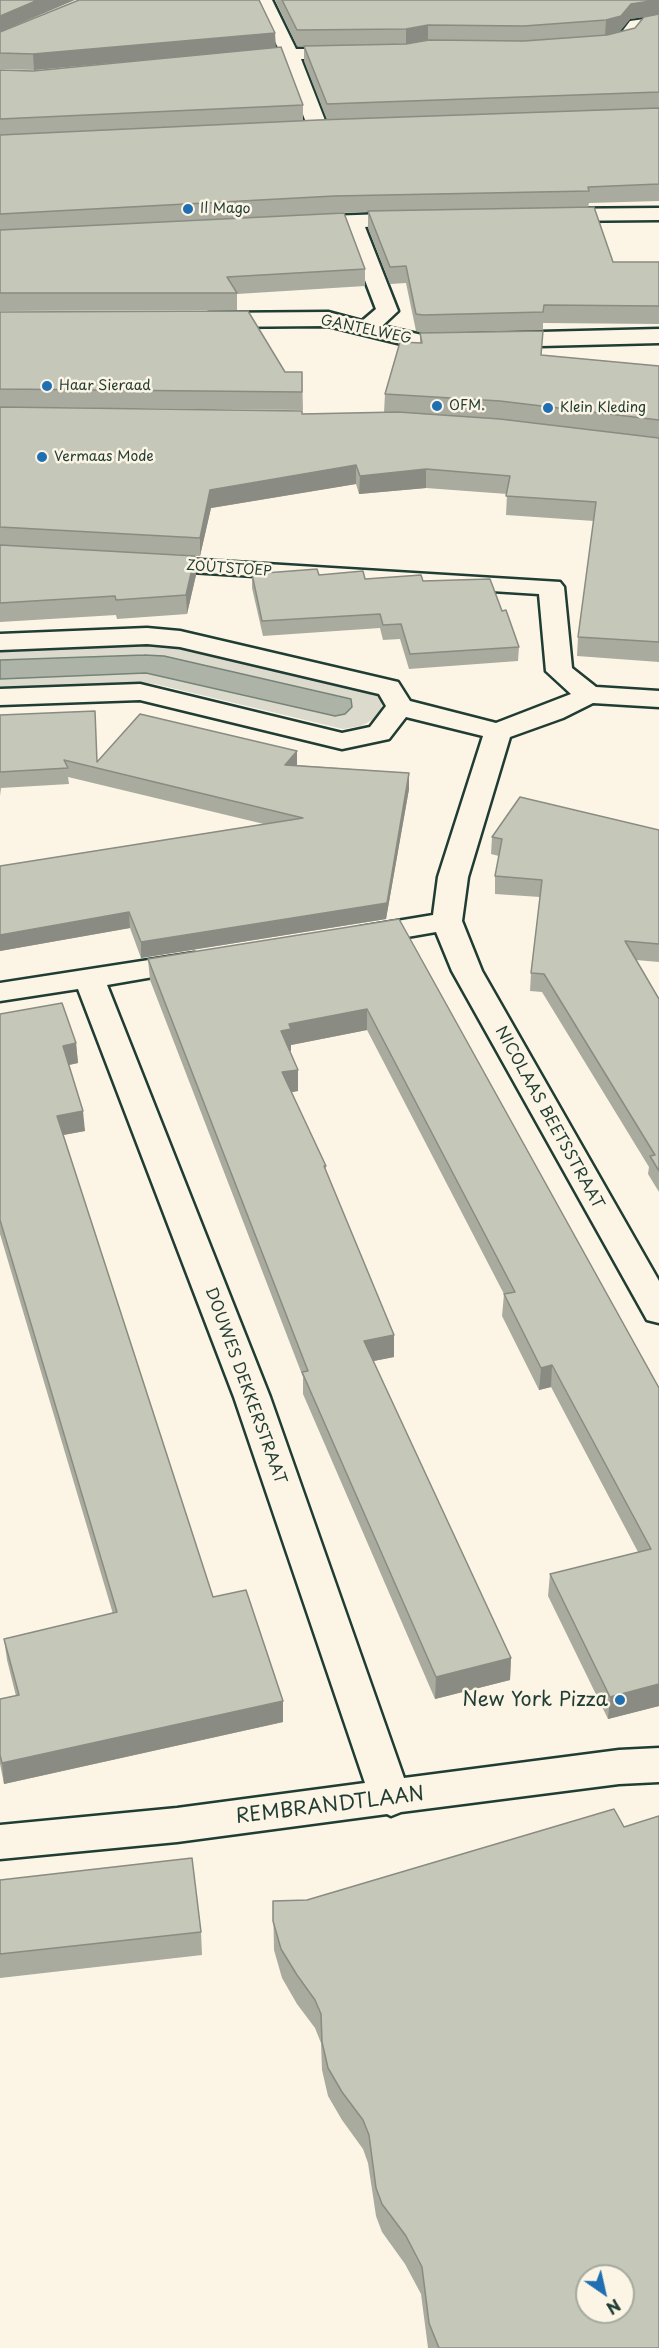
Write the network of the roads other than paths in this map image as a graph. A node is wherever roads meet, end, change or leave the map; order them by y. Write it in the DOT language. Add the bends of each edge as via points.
graph roads {
  1 [pos="266,0"];
  2 [pos="659,22"];
  3 [pos="570,46"];
  4 [pos="362,53"];
  5 [pos="290,54"];
  6 [pos="220,60"];
  7 [pos="341,127"];
  8 [pos="318,128"];
  9 [pos="294,129"];
  10 [pos="659,214"];
  11 [pos="529,216"];
  12 [pos="435,219"];
  13 [pos="353,221"];
  14 [pos="286,224"];
  15 [pos="187,320"];
  16 [pos="366,328"];
  17 [pos="659,336"];
  18 [pos="132,562"];
  19 [pos="0,642"];
  20 [pos="589,695"];
  21 [pos="0,697"];
  22 [pos="659,699"];
  23 [pos="400,707"];
  24 [pos="498,732"];
  25 [pos="447,921"];
  26 [pos="337,940"];
  27 [pos="225,957"];
  28 [pos="89,978"];
  29 [pos="0,992"];
  30 [pos="659,1311"];
  31 [pos="659,1765"];
  32 [pos="391,1798"];
  33 [pos="0,1842"];
  1 -- 5 [label="street"];
  2 -- 3 [label="street" via="636,25 627,37 617,41"];
  4 -- 5 [label="street"];
  5 -- 6 [label="street"];
  5 -- 8 [label="street"];
  7 -- 8 [label="street"];
  8 -- 9 [label="street"];
  10 -- 11 [label="street"];
  12 -- 13 [label="street"];
  13 -- 14 [label="street"];
  13 -- 16 [label="street" via="387,311"];
  15 -- 16 [label="street, GANTELWEG" via="328,319"];
  16 -- 17 [label="street, GANTELWEG" via="422,342"];
  18 -- 20 [label="street, ZOUTSTOEP" via="550,587 559,671"];
  19 -- 23 [label="street" via="147,636 180,639 389,688"];
  20 -- 22 [label="street"];
  20 -- 24 [label="street"];
  21 -- 23 [label="street" via="140,692 342,741 379,733"];
  23 -- 24 [label="street"];
  24 -- 25 [label="street" via="453,877"];
  25 -- 26 [label="street"];
  25 -- 30 [label="street, NICOLAAS BEETSSTRAAT" via="467,971"];
  27 -- 28 [label="street"];
  28 -- 29 [label="street"];
  28 -- 32 [label="street, DOUWES DEKKERSTRAAT" via="252,1397"];
  31 -- 32 [label="street, REMBRANDTLAAN"];
  32 -- 33 [label="street, REMBRANDTLAAN"];
}
